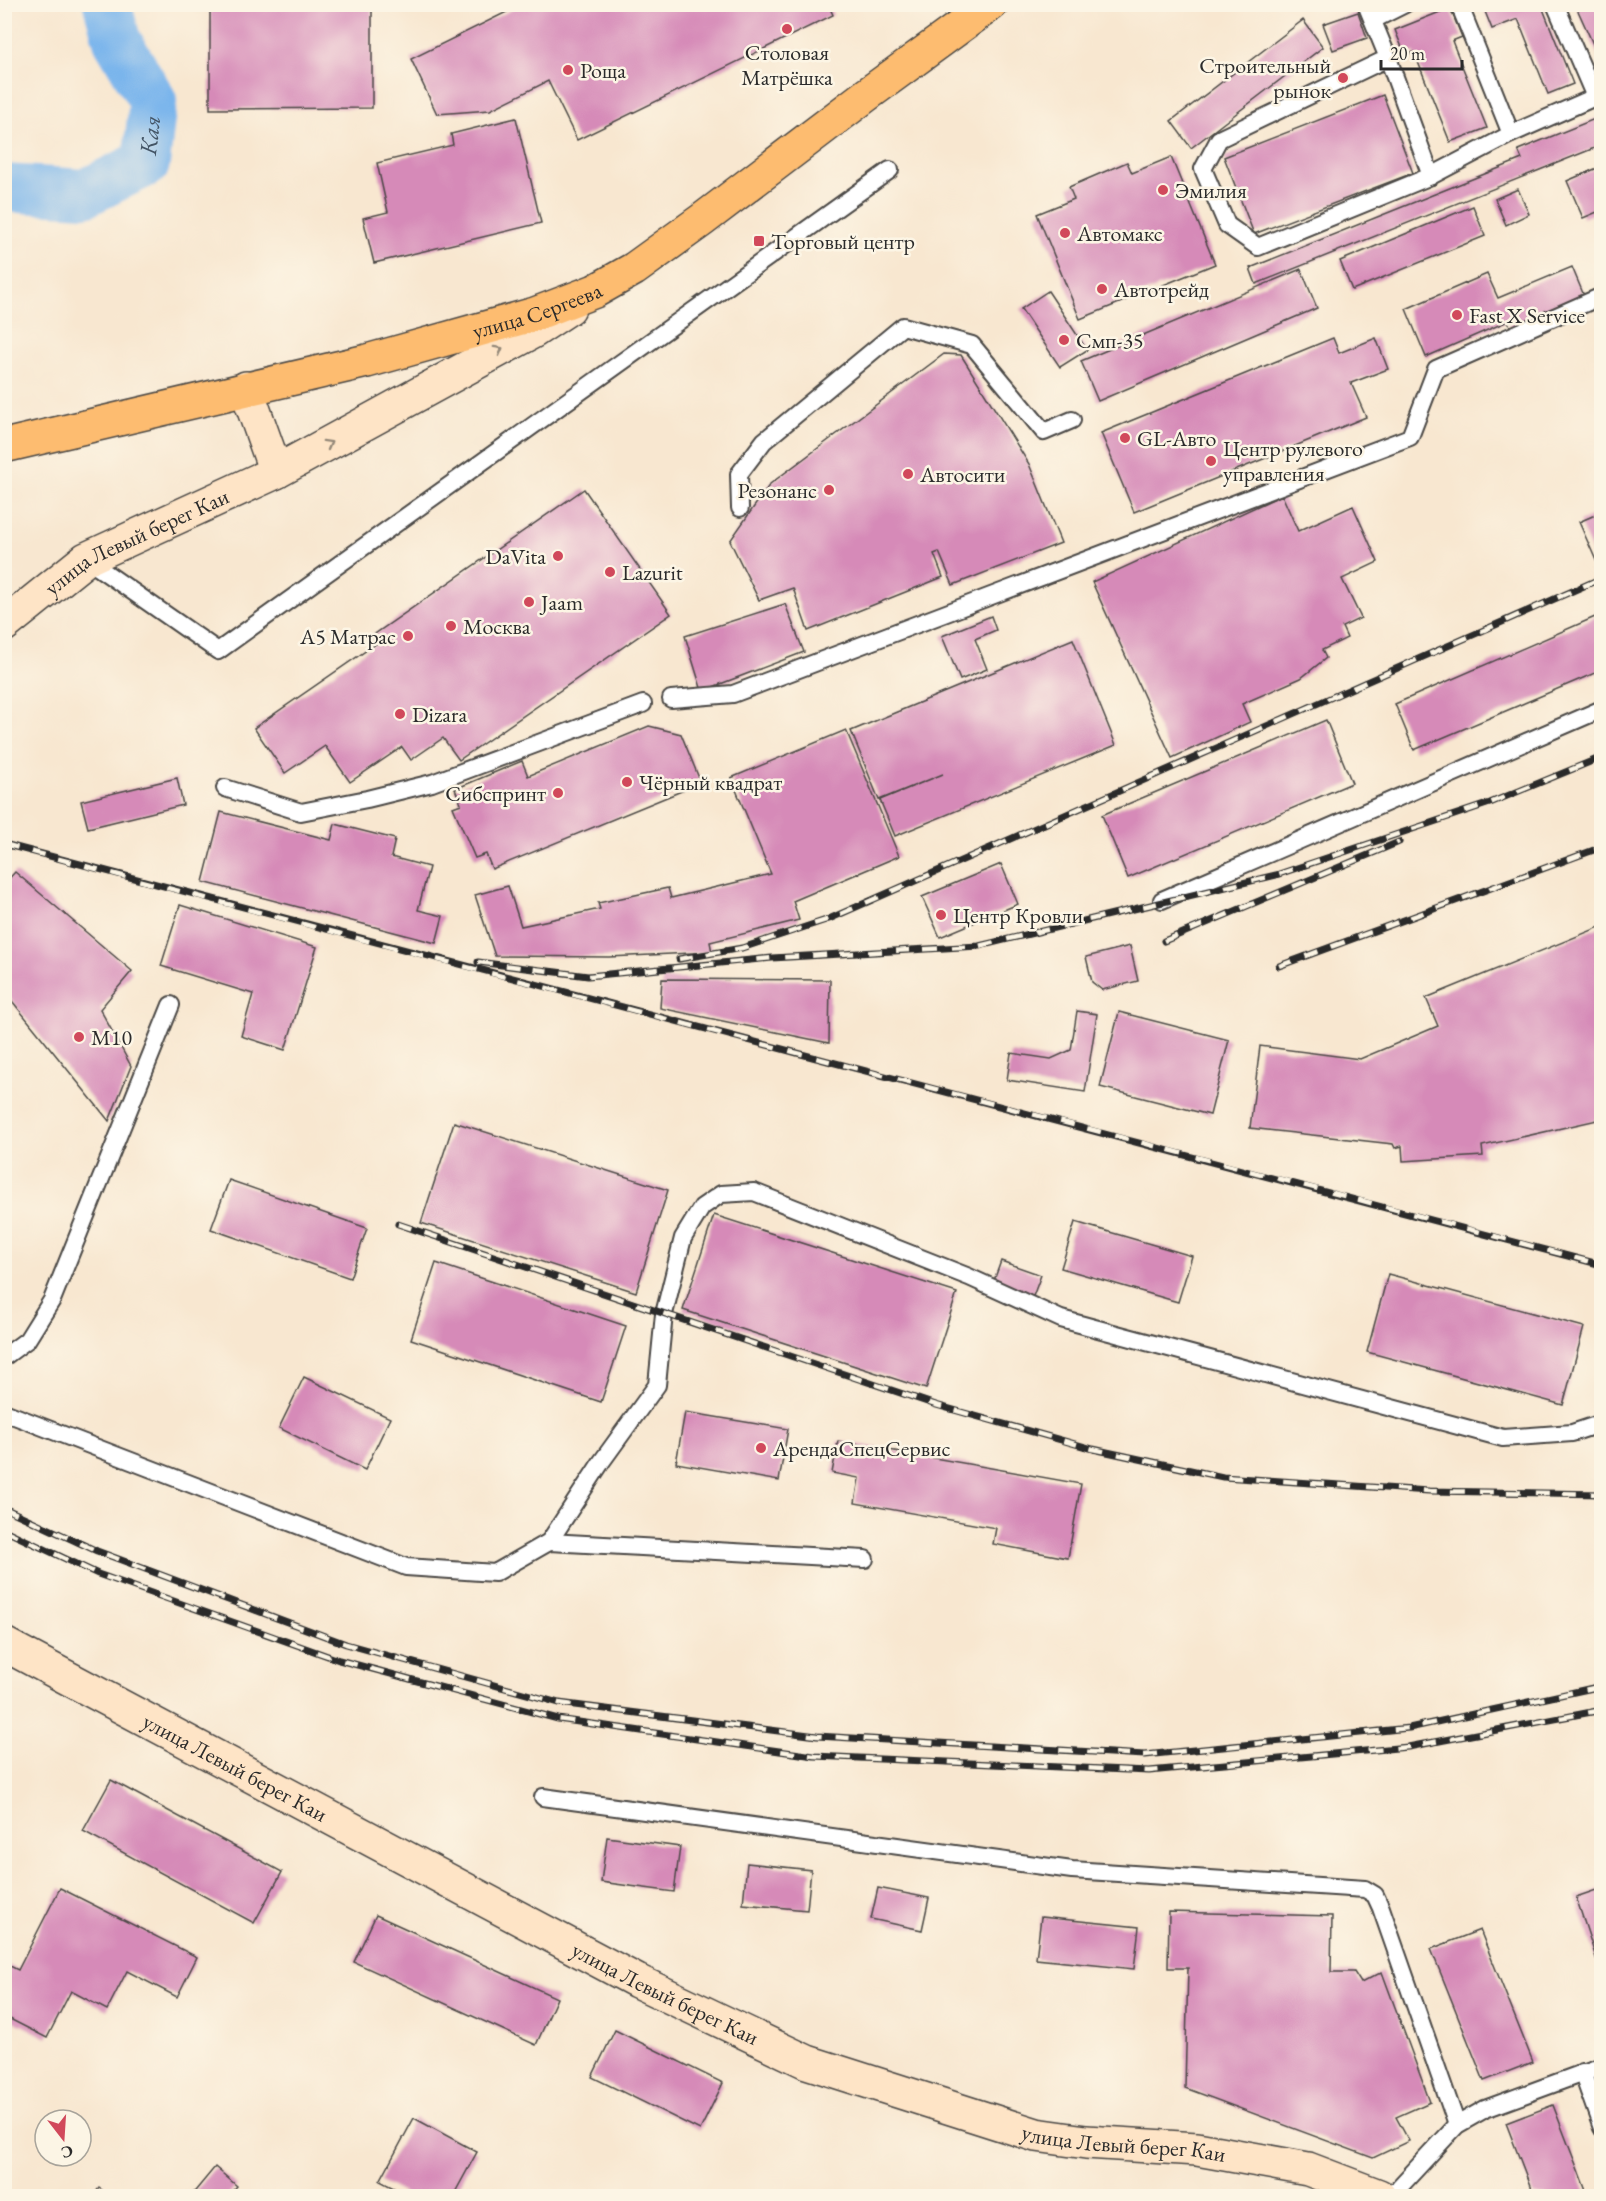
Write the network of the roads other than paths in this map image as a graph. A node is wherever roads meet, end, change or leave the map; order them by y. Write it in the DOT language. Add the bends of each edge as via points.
graph roads {
  1 [pos="991,4"];
  2 [pos="1405,4"];
  3 [pos="1459,4"];
  4 [pos="1555,4"];
  5 [pos="1370,12"];
  6 [pos="1388,58"];
  7 [pos="1512,134"];
  8 [pos="890,170"];
  9 [pos="1431,176"];
  10 [pos="595,291"];
  11 [pos="1602,296"];
  12 [pos="246,388"];
  13 [pos="1072,420"];
  14 [pos="4,446"];
  15 [pos="276,472"];
  16 [pos="740,508"];
  17 [pos="86,560"];
  18 [pos="4,625"];
  19 [pos="671,699"];
  20 [pos="643,704"];
  21 [pos="1602,709"];
  22 [pos="225,788"];
  23 [pos="1162,900"];
  24 [pos="171,1005"];
  25 [pos="4,1357"];
  26 [pos="4,1412"];
  27 [pos="1602,1423"];
  28 [pos="549,1542"];
  29 [pos="865,1559"];
  30 [pos="4,1644"];
  31 [pos="543,1797"];
  32 [pos="1602,2066"];
  33 [pos="1582,2072"];
  34 [pos="1457,2125"];
  35 [pos="1602,2128"];
  36 [pos="1379,2196"];
  37 [pos="1391,2196"];
  1 -- 10 [label="main road, улица Сергеева" via="702,220 634,269"];
  2 -- 5 [label="lane"];
  3 -- 7 [label="lane"];
  4 -- 7 [label="lane" via="1595,97"];
  5 -- 6 [label="lane"];
  6 -- 9 [label="lane"];
  6 -- 9 [label="lane" via="1219,139 1203,169 1227,225 1258,247"];
  7 -- 9 [label="lane"];
  8 -- 17 [label="lane" via="218,651"];
  10 -- 12 [label="main road, улица Сергеева" via="470,333"];
  15 -- 10 [label="street, улица Левый берег Каи, one-way" via="534,331"];
  11 -- 19 [label="lane" via="1436,369 1410,437 733,694"];
  12 -- 14 [label="main road, улица Сергеева"];
  12 -- 15 [label="street"];
  13 -- 16 [label="lane" via="1044,432 972,345 903,326 764,441 739,474"];
  15 -- 17 [label="street, улица Левый берег Каи"];
  17 -- 18 [label="street, улица Левый берег Каи"];
  20 -- 22 [label="lane" via="432,783 301,812"];
  21 -- 23 [label="lane"];
  24 -- 25 [label="lane" via="52,1300 27,1340"];
  26 -- 28 [label="lane" via="406,1567 495,1573"];
  27 -- 28 [label="lane" via="1572,1433 1503,1438 1061,1319 969,1277 754,1192 721,1194 702,1207 683,1238 664,1314 657,1385"];
  28 -- 29 [label="lane"];
  30 -- 36 [label="street, улица Левый берег Каи" via="637,1982 807,2062 1036,2135 1197,2149 1308,2169"];
  31 -- 34 [label="lane" via="1072,1870 1365,1889 1375,1895 1381,1908"];
  32 -- 33 [label="lane"];
  33 -- 34 [label="lane" via="1485,2109"];
  33 -- 35 [label="lane"];
  34 -- 37 [label="lane"];
}
